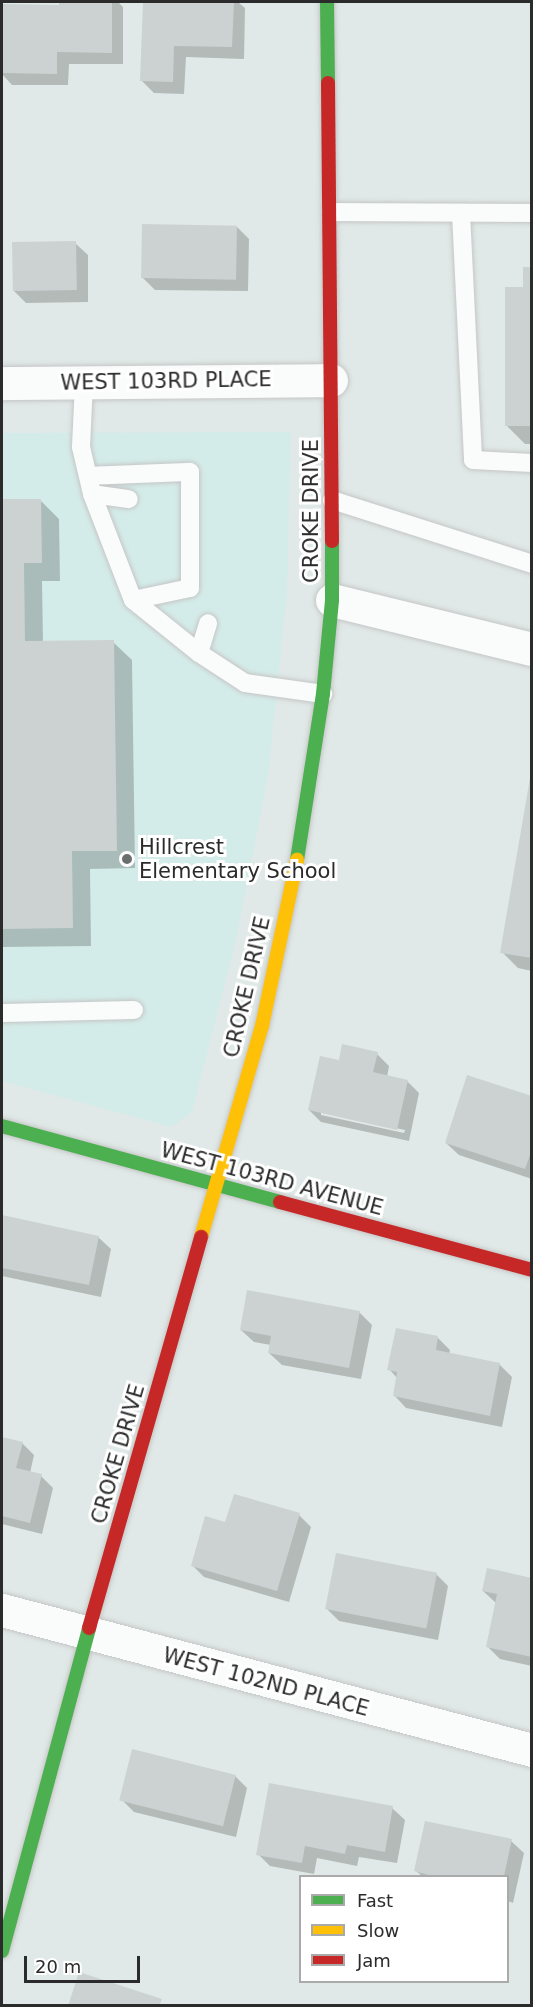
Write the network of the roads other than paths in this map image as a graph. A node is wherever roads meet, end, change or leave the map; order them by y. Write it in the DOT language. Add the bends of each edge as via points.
graph roads {
  1 [pos="327,2"];
  2 [pos="331,212"];
  3 [pos="462,213"];
  4 [pos="531,213"];
  5 [pos="331,380"];
  6 [pos="2,383"];
  7 [pos="84,383"];
  8 [pos="531,463"];
  9 [pos="89,476"];
  10 [pos="92,495"];
  11 [pos="129,499"];
  12 [pos="332,500"];
  13 [pos="531,564"];
  14 [pos="133,600"];
  15 [pos="332,600"];
  16 [pos="208,623"];
  17 [pos="531,649"];
  18 [pos="199,653"];
  19 [pos="323,694"];
  20 [pos="134,1010"];
  21 [pos="2,1013"];
  22 [pos="2,1126"];
  23 [pos="217,1186"];
  24 [pos="531,1270"];
  25 [pos="2,1610"];
  26 [pos="88,1633"];
  27 [pos="531,1750"];
  28 [pos="2,1951"];
  1 -- 2 [label="street, CROKE DRIVE"];
  2 -- 3 [label="lane"];
  2 -- 5 [label="street, CROKE DRIVE"];
  3 -- 4 [label="lane"];
  3 -- 8 [label="lane" via="473,460"];
  5 -- 7 [label="street, WEST 103RD PLACE"];
  5 -- 12 [label="street, CROKE DRIVE"];
  6 -- 7 [label="street, WEST 103RD PLACE"];
  7 -- 9 [label="lane" via="81,447"];
  9 -- 10 [label="lane"];
  9 -- 14 [label="lane" via="190,471 190,588"];
  10 -- 11 [label="lane"];
  10 -- 14 [label="lane"];
  12 -- 13 [label="lane"];
  12 -- 15 [label="street, CROKE DRIVE"];
  14 -- 18 [label="lane"];
  15 -- 17 [label="street"];
  15 -- 19 [label="street, CROKE DRIVE"];
  16 -- 18 [label="lane"];
  18 -- 19 [label="lane" via="245,683"];
  19 -- 23 [label="street, CROKE DRIVE" via="305,824 262,1026"];
  20 -- 21 [label="lane"];
  22 -- 23 [label="street, WEST 103RD AVENUE"];
  23 -- 24 [label="street, WEST 103RD AVENUE"];
  23 -- 26 [label="street, CROKE DRIVE"];
  25 -- 26 [label="street, WEST 102ND PLACE"];
  26 -- 27 [label="street, WEST 102ND PLACE"];
  26 -- 28 [label="street, CROKE DRIVE"];
}
